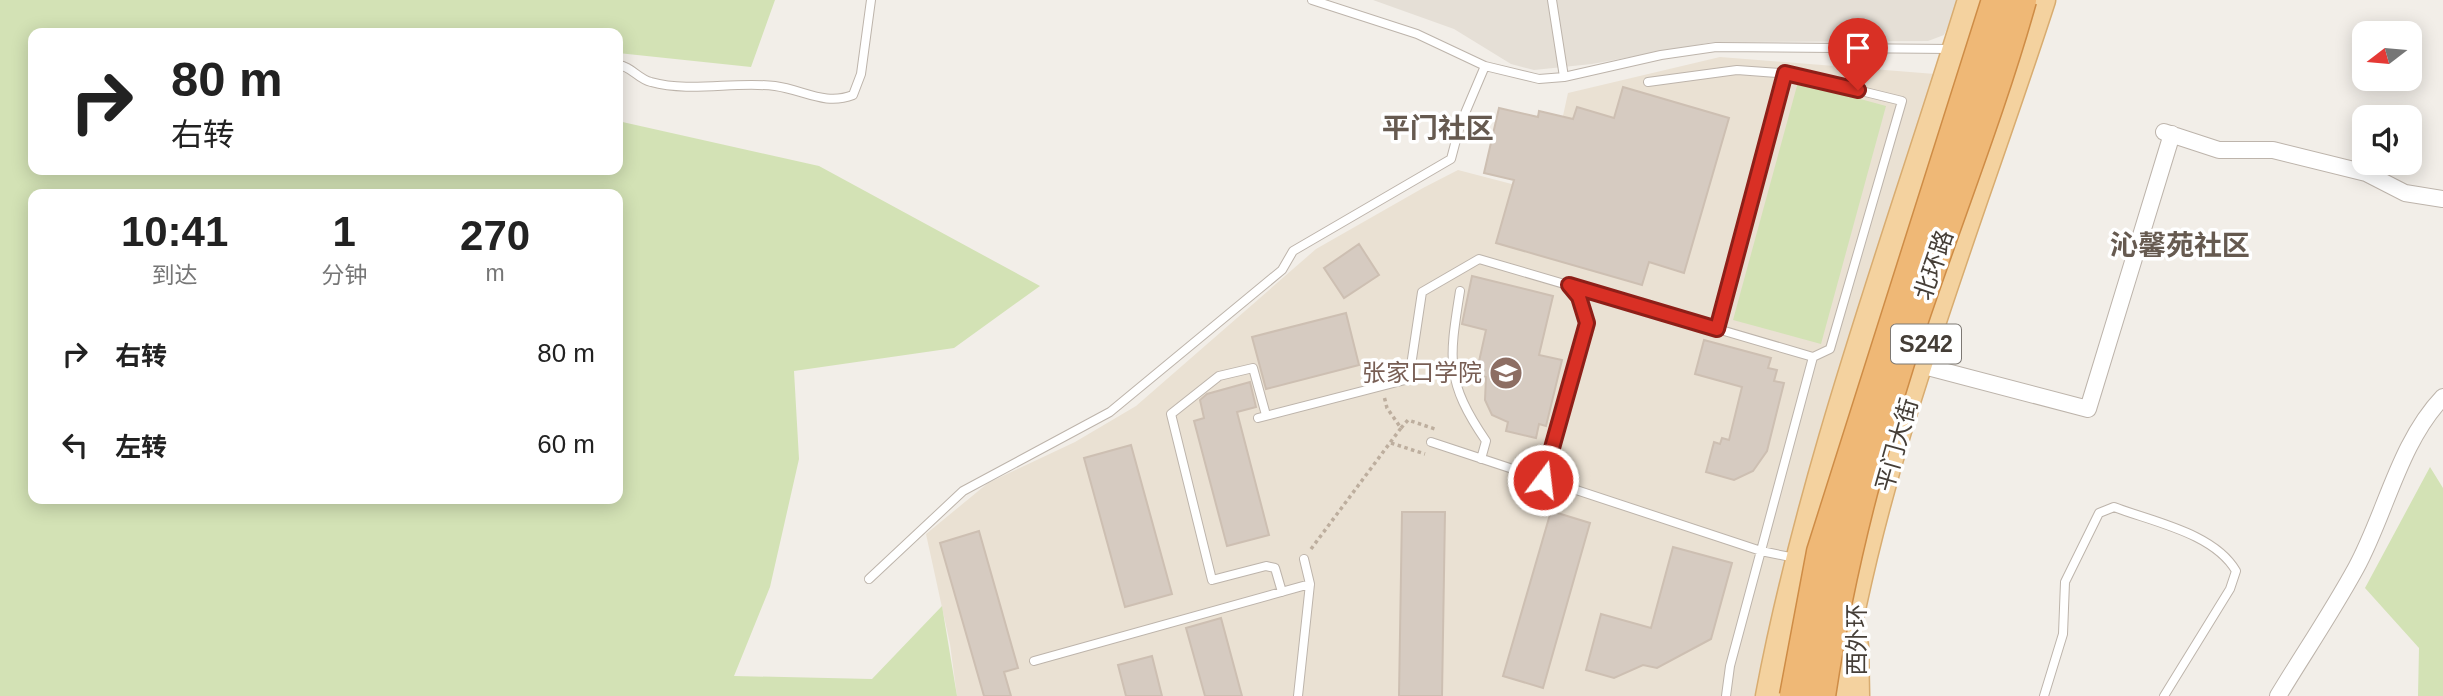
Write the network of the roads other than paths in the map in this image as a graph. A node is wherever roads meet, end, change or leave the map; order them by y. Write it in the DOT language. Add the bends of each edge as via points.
graph roads {
  1 [pos="871,0"];
  2 [pos="1312,0"];
  3 [pos="1552,0"];
  4 [pos="1969,0"];
  5 [pos="1996,0"];
  6 [pos="2022,0"];
  7 [pos="2043,0"];
  8 [pos="1954,50"];
  9 [pos="623,66"];
  10 [pos="1485,66"];
  11 [pos="1785,73"];
  12 [pos="1564,77"];
  13 [pos="1648,82"];
  14 [pos="1936,104"];
  15 [pos="2002,127"];
  16 [pos="2443,199"];
  17 [pos="1569,285"];
  18 [pos="1460,290"];
  19 [pos="1717,329"];
  20 [pos="1813,357"];
  21 [pos="1920,365"];
  22 [pos="2443,397"];
  23 [pos="1431,442"];
  24 [pos="1481,459"];
  25 [pos="1543,480"];
  26 [pos="1761,551"];
  27 [pos="1304,559"];
  28 [pos="1796,564"];
  29 [pos="869,579"];
  30 [pos="1310,584"];
  31 [pos="1858,584"];
  32 [pos="1282,592"];
  33 [pos="1034,661"];
  34 [pos="1298,696"];
  35 [pos="1726,696"];
  36 [pos="1768,696"];
  37 [pos="1794,696"];
  38 [pos="1821,696"];
  39 [pos="1837,696"];
  40 [pos="1857,696"];
  41 [pos="2044,696"];
  42 [pos="2164,696"];
  43 [pos="2278,696"];
  1 -- 9 [label="lane" via="861,74 853,95 835,102 774,86 649,82"];
  2 -- 10 [label="lane" via="1417,34"];
  3 -- 12 [label="lane"];
  4 -- 8 [label="main road, S242"];
  5 -- 37 [label="highway, 北环路, bridge" via="1821,552"];
  6 -- 38 [label="highway, 北环路, bridge" via="1902,356 1857,511"];
  7 -- 15 [label="main road, 平门大街 / S242"];
  8 -- 12 [label="lane" via="1716,47"];
  8 -- 14 [label="main road, S242"];
  10 -- 12 [label="lane" via="1539,79"];
  10 -- 29 [label="lane" via="1451,159 1293,251 1282,270 1110,412 963,491"];
  11 -- 13 [label="lane" via="1737,70"];
  11 -- 19 [label="lane"];
  11 -- 20 [label="lane" via="1902,101 1830,349"];
  14 -- 15 [label="main road"];
  14 -- 28 [label="main road, S242"];
  15 -- 21 [label="main road, 平门大街 / S242"];
  16 -- 21 [label="street" via="2405,193 2366,173 2273,150 2219,150 2168,133 2088,410"];
  17 -- 19 [label="lane"];
  17 -- 25 [label="lane" via="1579,297 1587,323"];
  17 -- 32 [label="lane" via="1479,259 1422,292 1409,379 1262,416 1254,368 1219,376 1171,414 1212,580 1266,566 1275,568"];
  18 -- 24 [label="lane" via="1450,352 1461,400 1486,441"];
  19 -- 20 [label="lane"];
  20 -- 26 [label="lane"];
  21 -- 31 [label="main road, 平门大街 / S242"];
  22 -- 43 [label="street" via="2430,411 2403,462 2356,567"];
  23 -- 24 [label="lane"];
  24 -- 25 [label="lane"];
  25 -- 26 [label="lane"];
  26 -- 28 [label="lane"];
  26 -- 35 [label="lane"];
  27 -- 30 [label="lane"];
  28 -- 31 [label="main road"];
  28 -- 36 [label="main road, S242"];
  30 -- 32 [label="lane"];
  30 -- 34 [label="lane"];
  31 -- 39 [label="main road, 平门大街 / S242"];
  31 -- 40 [label="main road, 西外环"];
  32 -- 33 [label="lane"];
  41 -- 42 [label="lane" via="2063,634 2065,582 2099,513 2114,507 2201,540 2227,556 2236,571 2230,589"];
}
